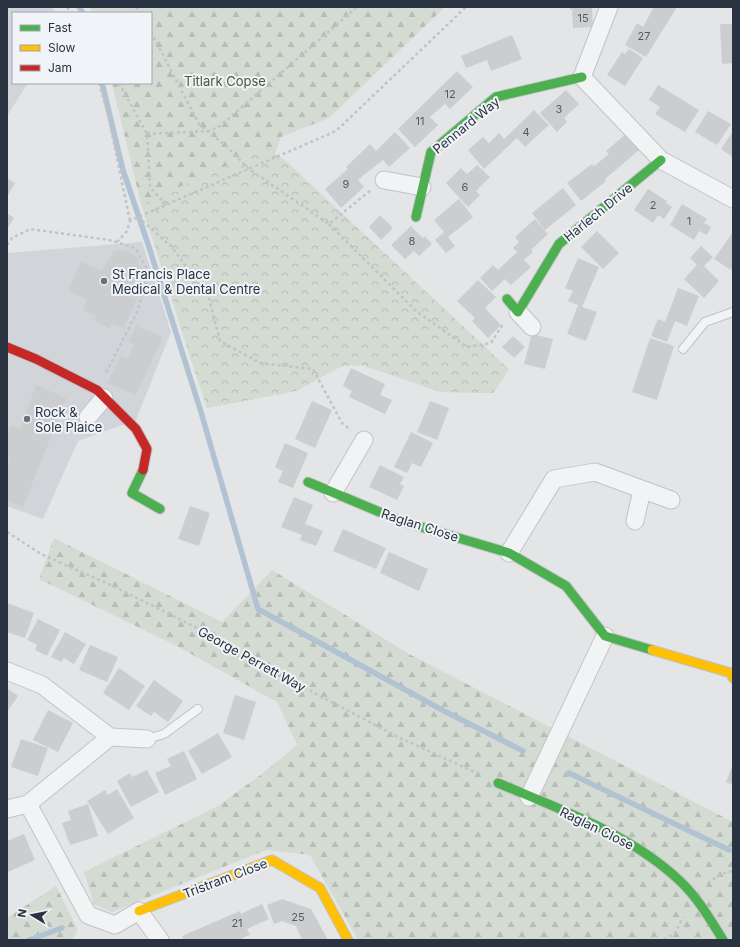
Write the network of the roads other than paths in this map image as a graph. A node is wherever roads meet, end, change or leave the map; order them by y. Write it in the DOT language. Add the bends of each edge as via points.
graph roads {
  1 [pos="609,7"];
  2 [pos="582,77"];
  3 [pos="661,160"];
  4 [pos="384,180"];
  5 [pos="422,186"];
  6 [pos="733,199"];
  7 [pos="416,217"];
  8 [pos="512,305"];
  9 [pos="733,312"];
  10 [pos="532,327"];
  11 [pos="7,347"];
  12 [pos="683,349"];
  13 [pos="101,394"];
  14 [pos="88,417"];
  15 [pos="364,440"];
  16 [pos="308,482"];
  17 [pos="642,490"];
  18 [pos="333,493"];
  19 [pos="670,500"];
  20 [pos="160,509"];
  21 [pos="635,521"];
  22 [pos="509,553"];
  23 [pos="605,636"];
  24 [pos="7,670"];
  25 [pos="732,675"];
  26 [pos="198,709"];
  27 [pos="110,737"];
  28 [pos="147,738"];
  29 [pos="498,783"];
  30 [pos="529,797"];
  31 [pos="28,804"];
  32 [pos="7,809"];
  33 [pos="139,911"];
  34 [pos="723,938"];
  35 [pos="160,940"];
  36 [pos="348,940"];
  1 -- 2 [label="street"];
  2 -- 3 [label="street"];
  2 -- 5 [label="street, Pennard Way" via="496,97 430,152"];
  3 -- 6 [label="street"];
  3 -- 8 [label="street, Harlech Drive" via="559,244"];
  4 -- 5 [label="street"];
  5 -- 7 [label="street, Pennard Way"];
  8 -- 10 [label="street, Harlech Drive"];
  9 -- 12 [label="lane" via="705,322"];
  11 -- 13 [label="street" via="36,359"];
  13 -- 14 [label="street"];
  13 -- 20 [label="street" via="136,429 147,449 144,468 132,493"];
  15 -- 18 [label="street"];
  16 -- 18 [label="street, Raglan Close"];
  17 -- 19 [label="street"];
  17 -- 21 [label="street"];
  17 -- 22 [label="street" via="595,472 554,479"];
  18 -- 22 [label="street, Raglan Close" via="401,521"];
  22 -- 23 [label="street, Raglan Close" via="566,586"];
  23 -- 25 [label="street"];
  23 -- 30 [label="street"];
  24 -- 27 [label="street" via="42,685"];
  26 -- 28 [label="lane" via="164,734"];
  27 -- 28 [label="street"];
  27 -- 31 [label="street"];
  29 -- 30 [label="street, Raglan Close"];
  30 -- 34 [label="street, Raglan Close" via="616,835 668,868 693,893"];
  31 -- 32 [label="street"];
  31 -- 33 [label="street, Tristram Close" via="88,915 115,925"];
  33 -- 35 [label="street"];
  33 -- 36 [label="street, Tristram Close" via="272,860 320,888"];
}
